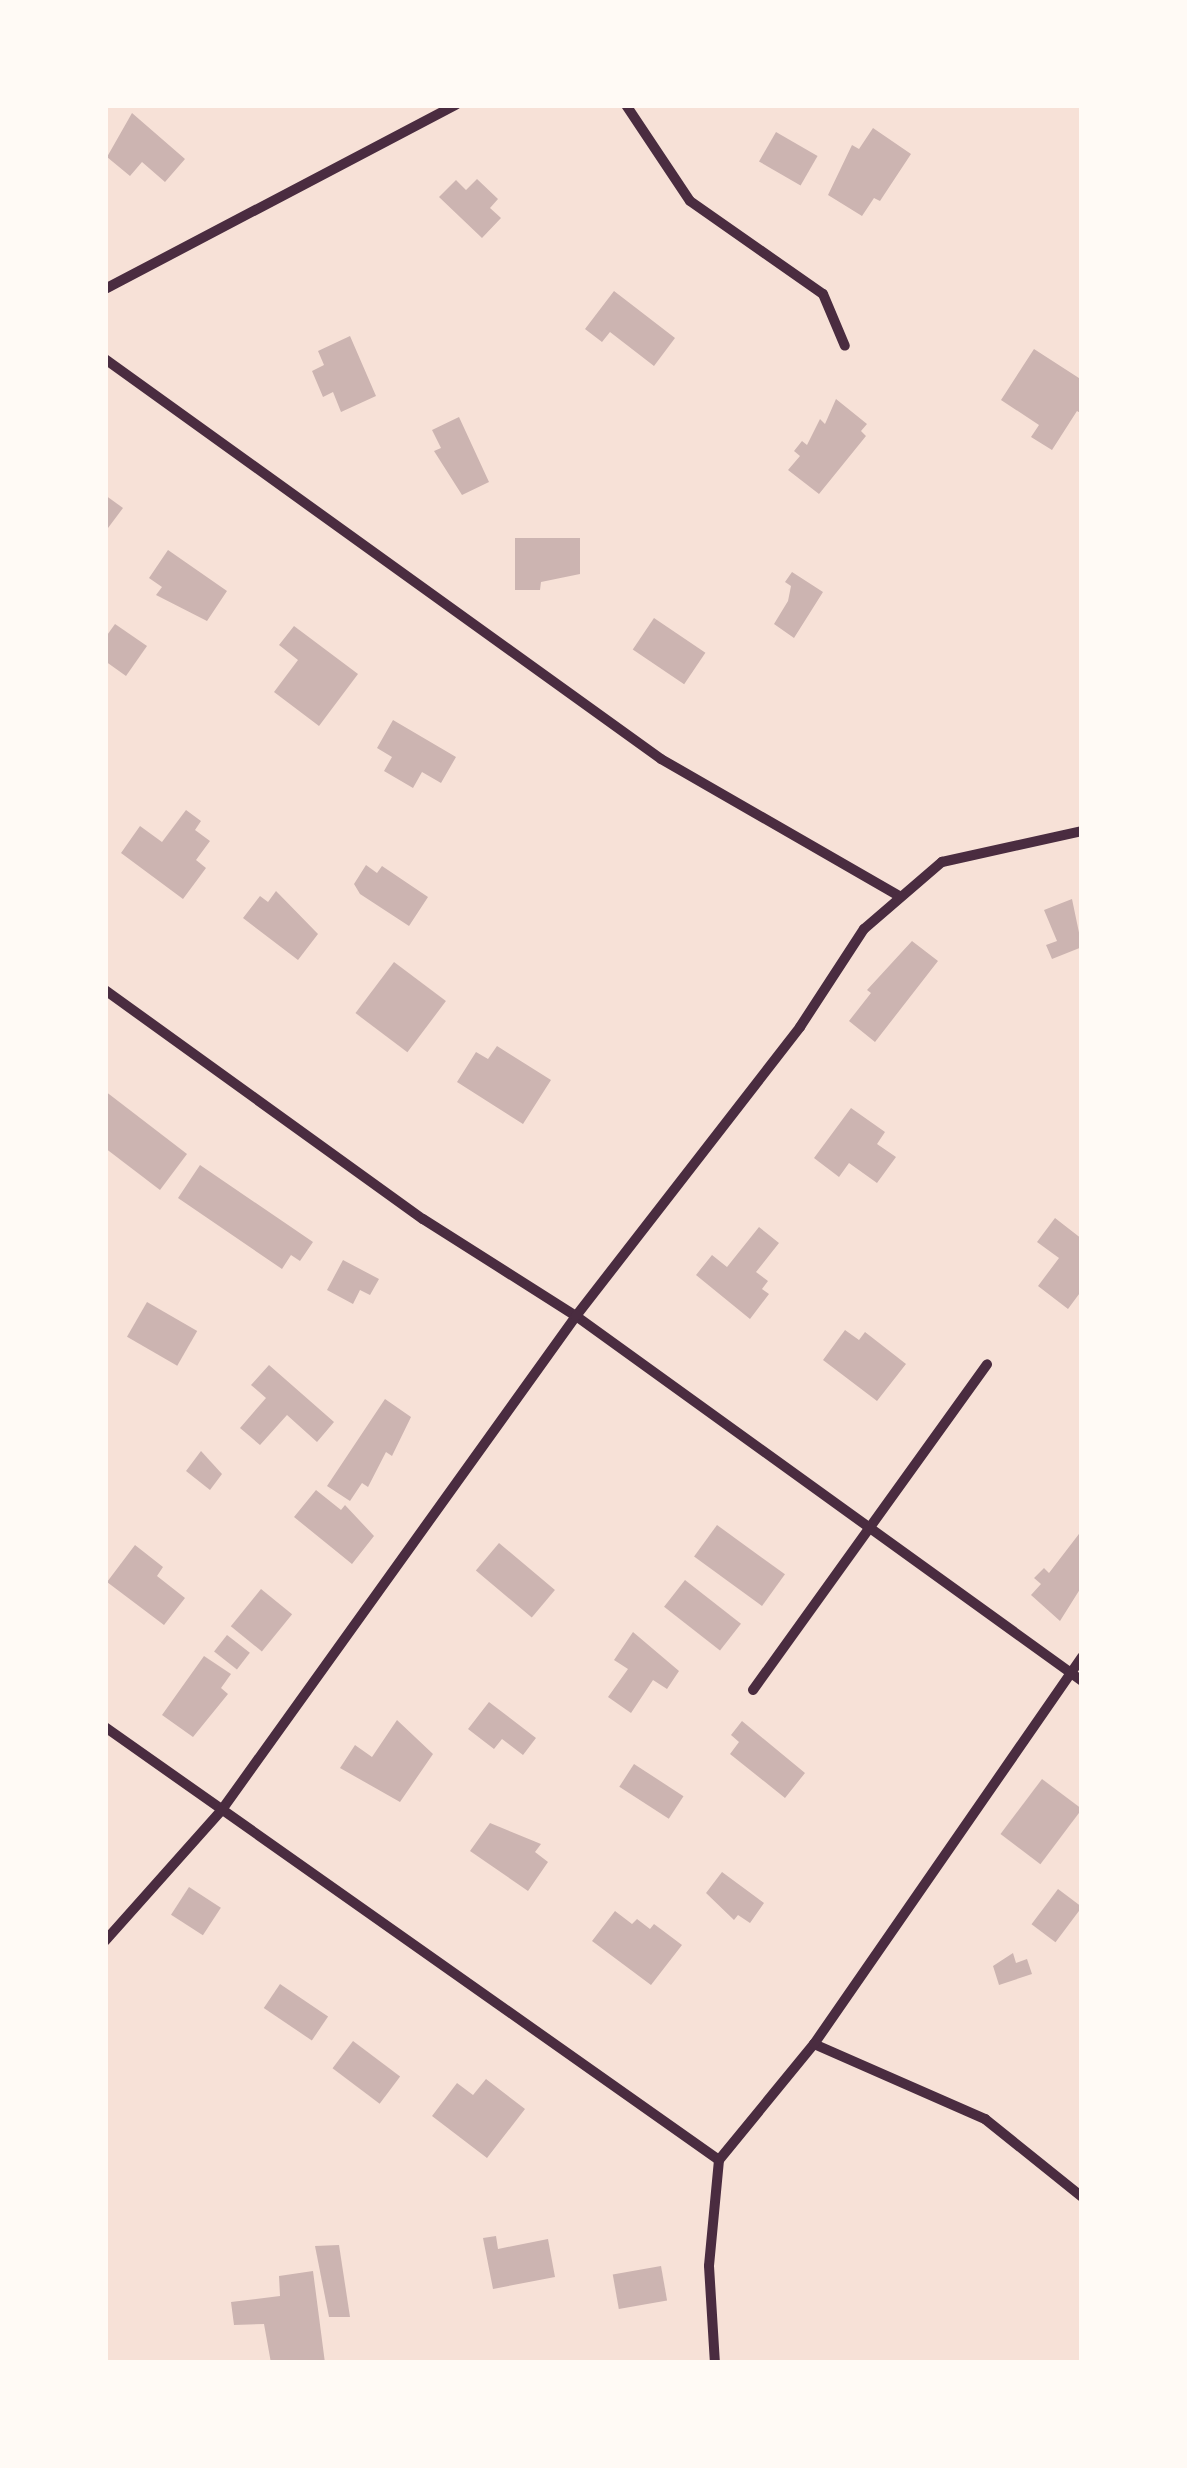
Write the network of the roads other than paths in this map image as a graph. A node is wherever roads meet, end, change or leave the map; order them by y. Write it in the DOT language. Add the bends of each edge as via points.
graph roads {
  1 [pos="456,105"];
  2 [pos="626,105"];
  3 [pos="105,289"];
  4 [pos="845,346"];
  5 [pos="105,359"];
  6 [pos="1082,831"];
  7 [pos="900,896"];
  8 [pos="105,990"];
  9 [pos="576,1316"];
  10 [pos="987,1364"];
  11 [pos="866,1526"];
  12 [pos="1082,1657"];
  13 [pos="1070,1672"];
  14 [pos="1082,1682"];
  15 [pos="753,1690"];
  16 [pos="105,1727"];
  17 [pos="221,1811"];
  18 [pos="105,1941"];
  19 [pos="814,2044"];
  20 [pos="719,2160"];
  21 [pos="1082,2197"];
  22 [pos="715,2363"];
  1 -- 3 [label="street"];
  2 -- 4 [label="street" via="690,201 823,294"];
  5 -- 7 [label="street" via="661,759"];
  6 -- 7 [label="street" via="942,862"];
  7 -- 9 [label="street" via="864,929 800,1027"];
  8 -- 9 [label="street" via="423,1220"];
  9 -- 11 [label="street"];
  9 -- 17 [label="street"];
  10 -- 11 [label="street"];
  11 -- 13 [label="street"];
  11 -- 15 [label="street"];
  12 -- 13 [label="street"];
  13 -- 14 [label="street"];
  13 -- 19 [label="street"];
  16 -- 17 [label="street"];
  17 -- 18 [label="street"];
  17 -- 20 [label="street"];
  19 -- 20 [label="street"];
  19 -- 21 [label="street" via="984,2119"];
  20 -- 22 [label="street" via="709,2266"];
}
